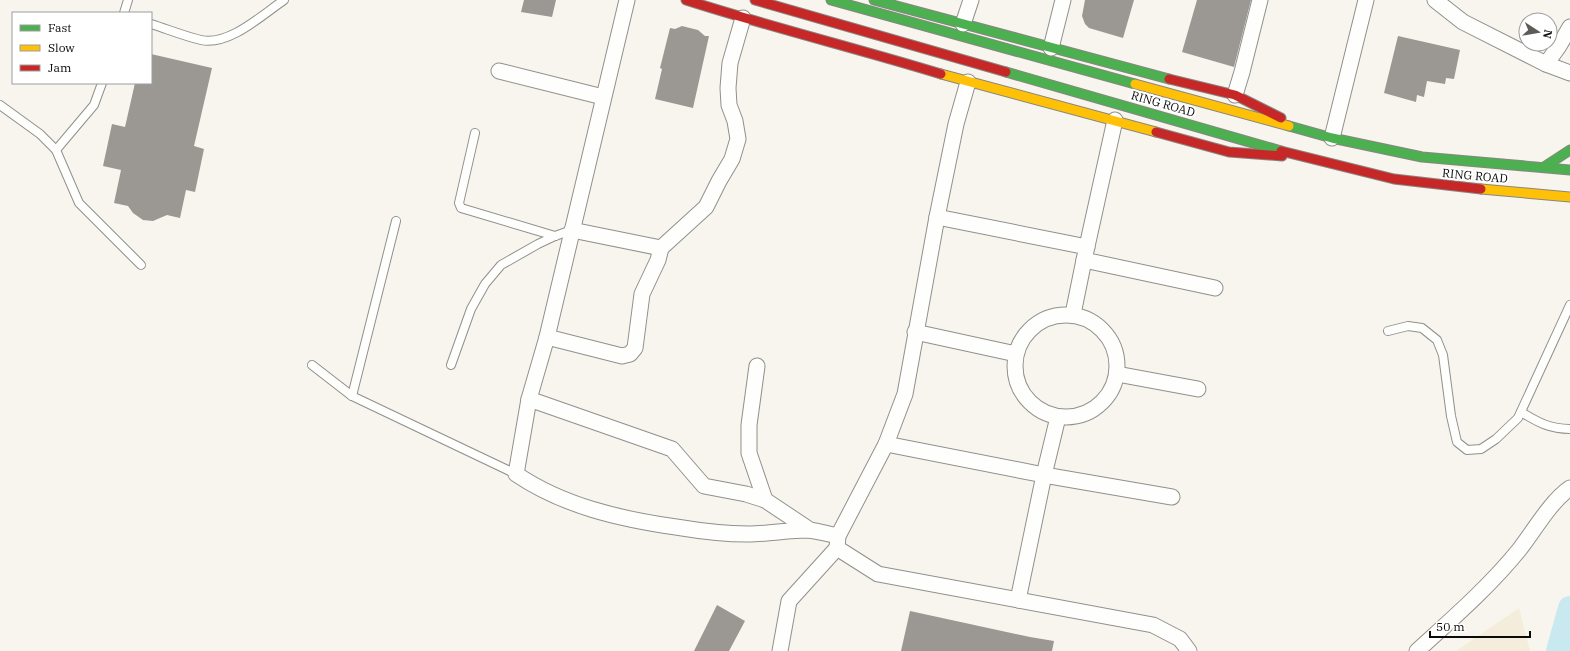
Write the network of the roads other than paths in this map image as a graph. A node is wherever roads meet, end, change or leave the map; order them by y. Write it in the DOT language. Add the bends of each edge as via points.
graph roads {
  1 [pos="128,0"];
  2 [pos="284,0"];
  3 [pos="627,0"];
  4 [pos="686,0"];
  5 [pos="755,0"];
  6 [pos="831,0"];
  7 [pos="874,0"];
  8 [pos="971,0"];
  9 [pos="1063,0"];
  10 [pos="1260,0"];
  11 [pos="1366,0"];
  12 [pos="1435,0"];
  13 [pos="124,12"];
  14 [pos="743,18"];
  15 [pos="152,24"];
  16 [pos="963,24"];
  17 [pos="1570,27"];
  18 [pos="1051,48"];
  19 [pos="1546,64"];
  20 [pos="499,71"];
  21 [pos="1570,72"];
  22 [pos="968,82"];
  23 [pos="102,84"];
  24 [pos="1235,96"];
  25 [pos="603,97"];
  26 [pos="0,105"];
  27 [pos="1115,120"];
  28 [pos="1305,131"];
  29 [pos="475,133"];
  30 [pos="1332,138"];
  31 [pos="56,150"];
  32 [pos="1570,150"];
  33 [pos="1309,158"];
  34 [pos="1544,167"];
  35 [pos="1570,170"];
  36 [pos="1570,197"];
  37 [pos="937,217"];
  38 [pos="396,221"];
  39 [pos="572,230"];
  40 [pos="555,236"];
  41 [pos="661,248"];
  42 [pos="1086,253"];
  43 [pos="141,264"];
  44 [pos="1215,288"];
  45 [pos="1570,305"];
  46 [pos="1074,314"];
  47 [pos="1388,331"];
  48 [pos="915,332"];
  49 [pos="547,337"];
  50 [pos="1016,354"];
  51 [pos="312,365"];
  52 [pos="451,365"];
  53 [pos="757,366"];
  54 [pos="1118,374"];
  55 [pos="1198,389"];
  56 [pos="352,396"];
  57 [pos="529,399"];
  58 [pos="1521,412"];
  59 [pos="1058,417"];
  60 [pos="1570,429"];
  61 [pos="886,444"];
  62 [pos="516,474"];
  63 [pos="1044,474"];
  64 [pos="1570,488"];
  65 [pos="1172,497"];
  66 [pos="764,500"];
  67 [pos="810,530"];
  68 [pos="837,542"];
  69 [pos="1018,600"];
  70 [pos="780,651"];
  71 [pos="1189,651"];
  72 [pos="1417,651"];
  1 -- 13 [label="lane"];
  2 -- 15 [label="lane" via="231,36 217,40 202,40"];
  3 -- 25 [label="street"];
  4 -- 14 [label="main road"];
  5 -- 33 [label="main road, RING ROAD"];
  6 -- 28 [label="main road, RING ROAD"];
  7 -- 16 [label="main road"];
  8 -- 16 [label="street"];
  9 -- 18 [label="street"];
  10 -- 24 [label="street"];
  11 -- 30 [label="street"];
  12 -- 19 [label="street" via="1463,22"];
  14 -- 22 [label="main road"];
  14 -- 41 [label="street" via="730,63 728,88 729,105 738,140 732,159 706,207"];
  16 -- 18 [label="main road"];
  17 -- 19 [label="street"];
  18 -- 24 [label="main road"];
  19 -- 21 [label="street"];
  20 -- 25 [label="street"];
  22 -- 27 [label="main road"];
  22 -- 37 [label="street" via="956,124"];
  23 -- 31 [label="lane" via="94,105"];
  24 -- 28 [label="main road"];
  25 -- 39 [label="street"];
  26 -- 31 [label="lane" via="40,134"];
  27 -- 33 [label="main road" via="1229,152"];
  27 -- 42 [label="street"];
  28 -- 30 [label="main road, RING ROAD"];
  29 -- 40 [label="lane" via="459,203 461,208"];
  30 -- 34 [label="main road, RING ROAD" via="1422,157"];
  31 -- 43 [label="lane" via="79,203"];
  32 -- 34 [label="main road"];
  33 -- 36 [label="main road, RING ROAD" via="1394,179"];
  34 -- 35 [label="main road, RING ROAD"];
  37 -- 42 [label="street"];
  37 -- 48 [label="street"];
  38 -- 56 [label="lane"];
  39 -- 40 [label="lane"];
  39 -- 41 [label="street"];
  39 -- 49 [label="street"];
  40 -- 52 [label="lane" via="500,265 485,284 471,310"];
  41 -- 49 [label="street" via="642,294 635,348 630,354 622,356"];
  42 -- 44 [label="street"];
  42 -- 46 [label="street"];
  45 -- 58 [label="lane"];
  46 -- 50 [label="street" via="1045,319 1032,327"];
  46 -- 54 [label="street" via="1091,321 1103,331 1112,344"];
  47 -- 58 [label="lane" via="1408,326 1422,328 1437,340 1443,355 1457,442 1467,450 1481,449 1518,418"];
  48 -- 50 [label="street"];
  48 -- 61 [label="street" via="904,394"];
  49 -- 57 [label="street"];
  50 -- 59 [label="street" via="1015,371 1019,388 1028,402 1042,412"];
  51 -- 56 [label="lane"];
  53 -- 66 [label="street" via="749,425 749,453"];
  54 -- 55 [label="street"];
  54 -- 59 [label="street" via="1102,403 1089,412 1074,417"];
  56 -- 62 [label="lane"];
  57 -- 62 [label="street"];
  57 -- 66 [label="street" via="672,450 704,486"];
  58 -- 60 [label="lane" via="1539,423 1557,429"];
  59 -- 63 [label="street"];
  61 -- 63 [label="street"];
  61 -- 68 [label="street"];
  62 -- 67 [label="street" via="545,492 566,501 633,520 717,533 749,534"];
  63 -- 65 [label="street"];
  63 -- 69 [label="street"];
  64 -- 72 [label="street" via="1488,584"];
  66 -- 67 [label="street"];
  67 -- 68 [label="street"];
  68 -- 69 [label="street" via="878,574"];
  68 -- 70 [label="street" via="789,601"];
  69 -- 71 [label="street" via="1153,625 1180,638"];
}
